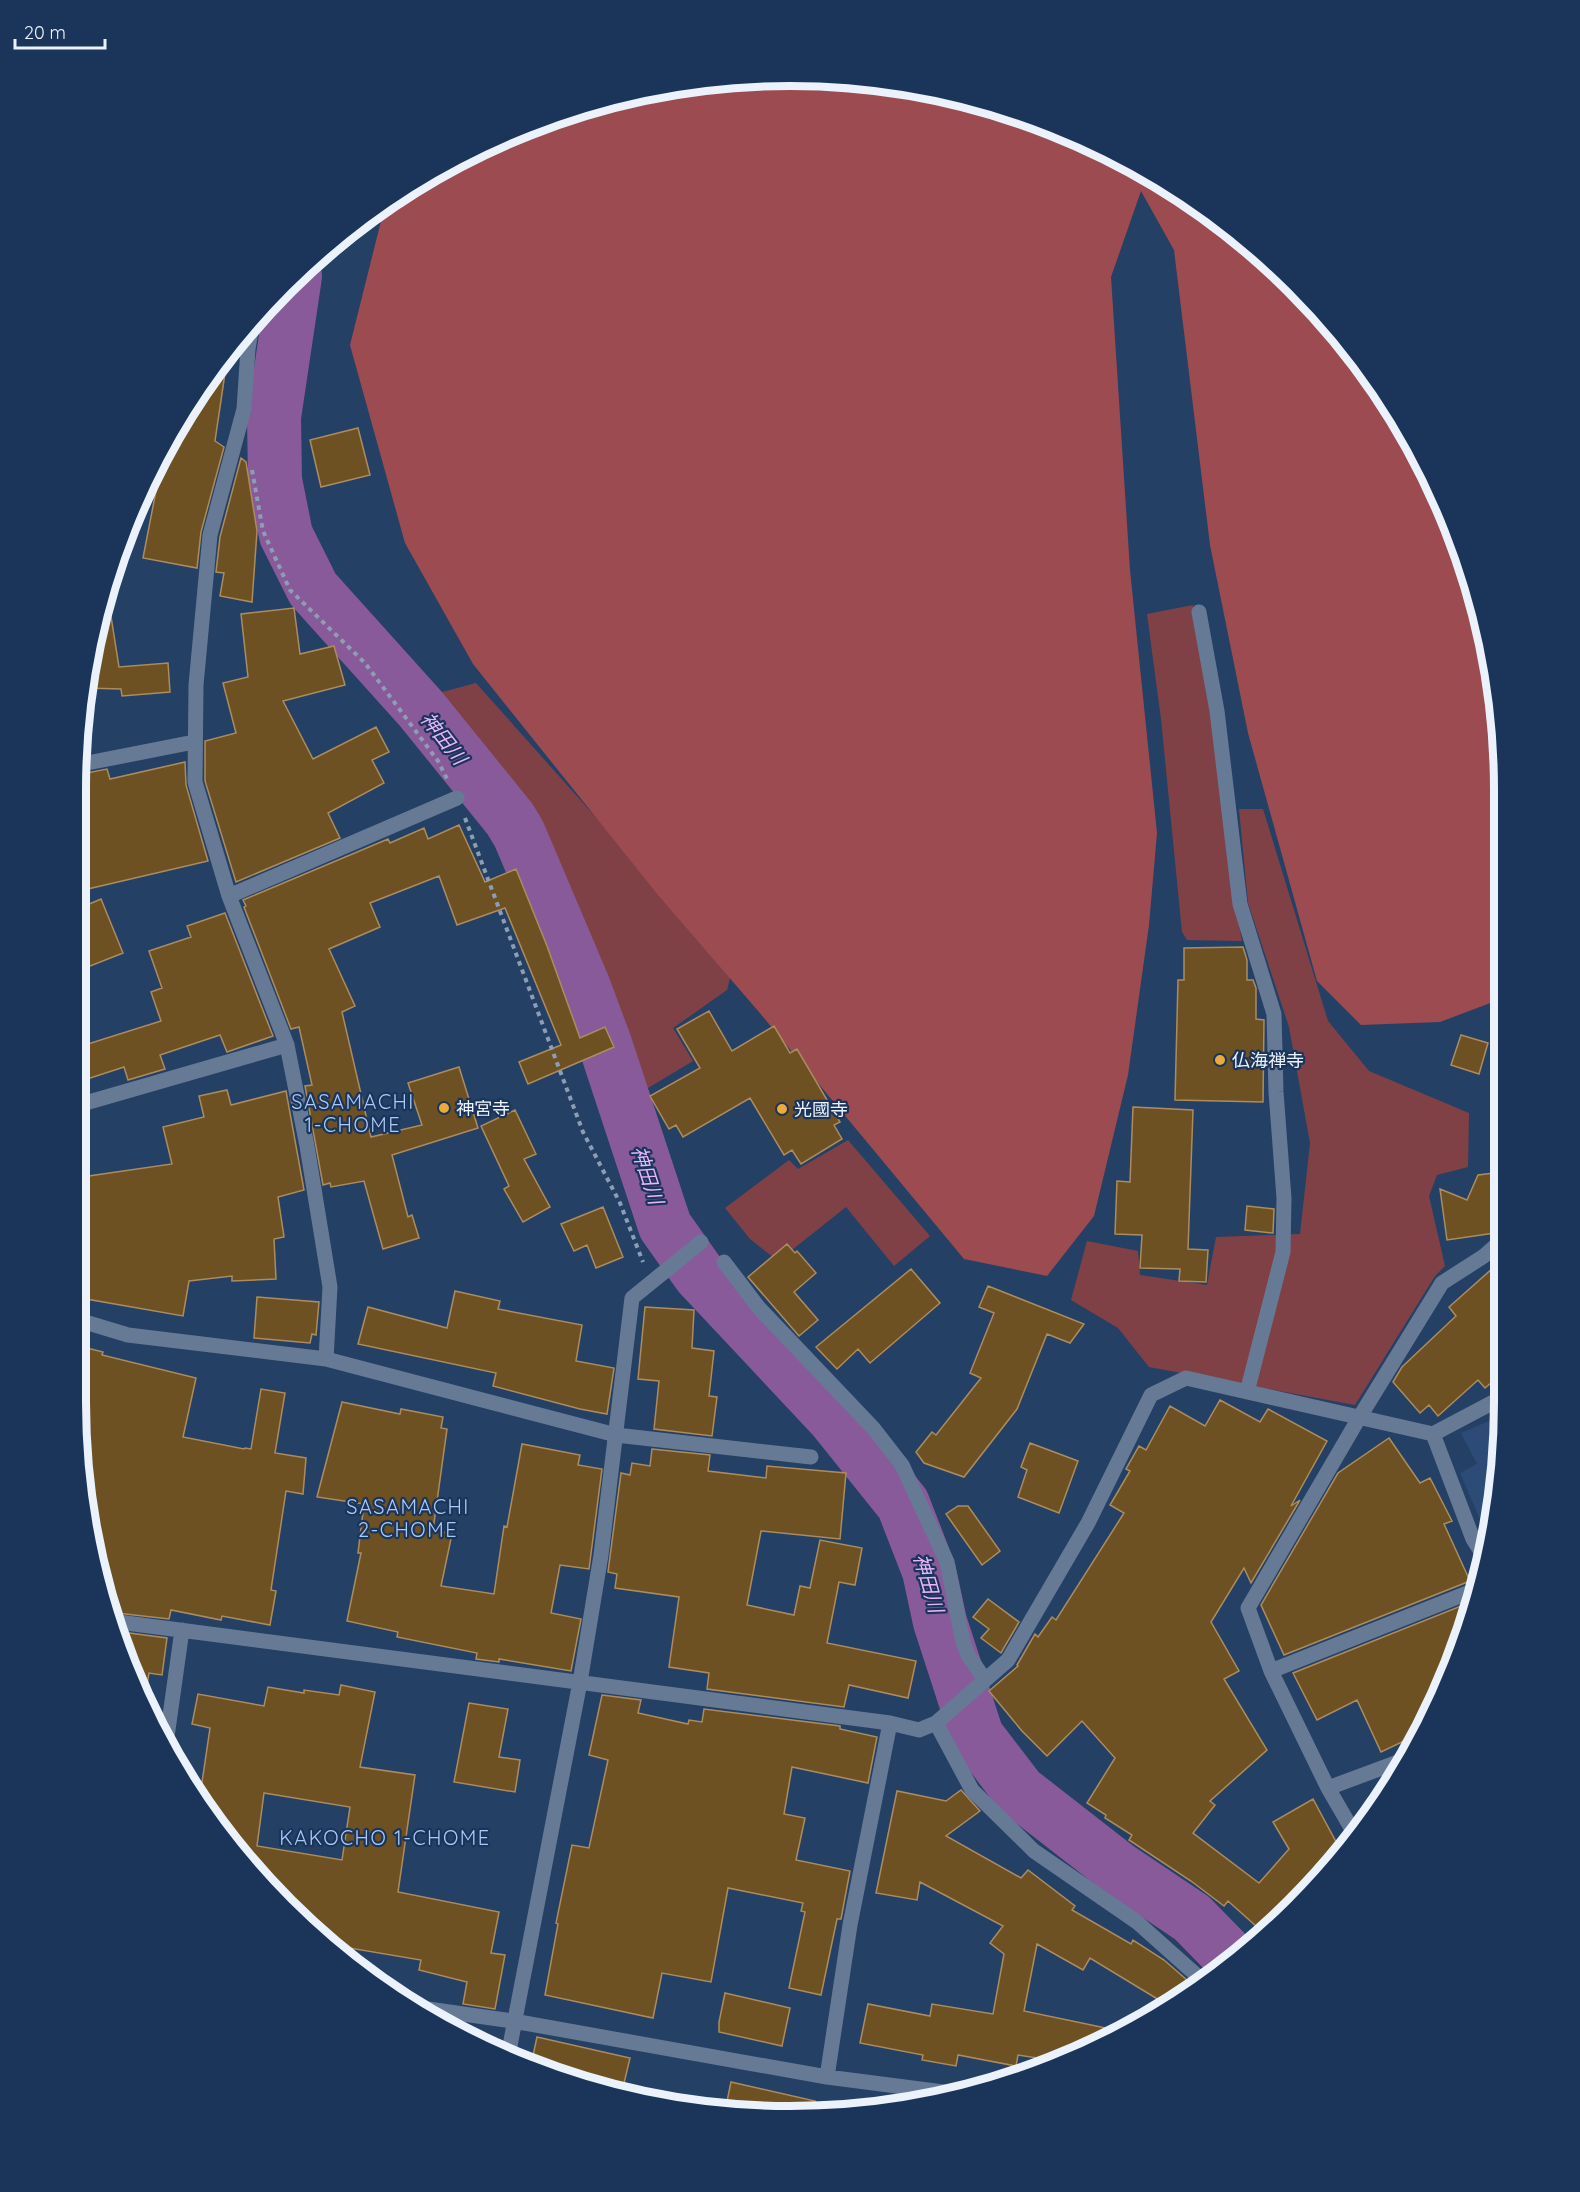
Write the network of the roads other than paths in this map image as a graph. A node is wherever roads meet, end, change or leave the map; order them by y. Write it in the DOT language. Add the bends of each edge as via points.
graph roads {
  1 [pos="251,336"];
  2 [pos="1199,612"];
  3 [pos="194,742"];
  4 [pos="87,763"];
  5 [pos="457,798"];
  6 [pos="229,896"];
  7 [pos="287,1045"];
  8 [pos="86,1103"];
  9 [pos="701,1242"];
  10 [pos="1494,1247"];
  11 [pos="724,1262"];
  12 [pos="86,1322"];
  13 [pos="326,1359"];
  14 [pos="1247,1392"];
  15 [pos="1494,1402"];
  16 [pos="1359,1418"];
  17 [pos="1433,1434"];
  18 [pos="616,1435"];
  19 [pos="811,1457"];
  20 [pos="1479,1548"];
  21 [pos="1467,1593"];
  22 [pos="121,1622"];
  23 [pos="182,1630"];
  24 [pos="1271,1671"];
  25 [pos="580,1682"];
  26 [pos="980,1684"];
  27 [pos="941,1718"];
  28 [pos="890,1723"];
  29 [pos="168,1732"];
  30 [pos="1394,1763"];
  31 [pos="1328,1788"];
  32 [pos="1351,1828"];
  33 [pos="1198,1976"];
  34 [pos="434,2010"];
  35 [pos="513,2021"];
  36 [pos="509,2048"];
  37 [pos="826,2077"];
  38 [pos="935,2091"];
  1 -- 3 [label="street" via="244,409 210,535"];
  2 -- 14 [label="street" via="1217,711 1239,904 1274,1014 1284,1198 1283,1252"];
  3 -- 4 [label="street"];
  3 -- 6 [label="street" via="195,782"];
  5 -- 6 [label="street"];
  6 -- 7 [label="street"];
  7 -- 8 [label="street"];
  7 -- 13 [label="street" via="330,1287"];
  9 -- 18 [label="street" via="632,1298"];
  10 -- 16 [label="street" via="1442,1283"];
  11 -- 26 [label="street" via="759,1308 852,1405 902,1465 947,1562 963,1642"];
  12 -- 13 [label="street" via="128,1335"];
  13 -- 18 [label="street"];
  14 -- 16 [label="street"];
  14 -- 26 [label="street" via="1186,1378 1152,1395 1088,1523 1008,1660"];
  15 -- 17 [label="street"];
  16 -- 17 [label="street"];
  16 -- 24 [label="street" via="1248,1608"];
  17 -- 20 [label="street"];
  18 -- 19 [label="street"];
  18 -- 25 [label="street"];
  21 -- 24 [label="street"];
  22 -- 23 [label="street"];
  23 -- 25 [label="street"];
  23 -- 29 [label="street"];
  24 -- 31 [label="street"];
  25 -- 28 [label="street"];
  25 -- 35 [label="street"];
  26 -- 27 [label="street"];
  27 -- 28 [label="street" via="919,1730"];
  27 -- 33 [label="street" via="972,1790 1034,1851 1137,1922"];
  28 -- 37 [label="street" via="850,1925"];
  30 -- 31 [label="street"];
  31 -- 32 [label="street"];
  34 -- 35 [label="street"];
  35 -- 36 [label="street"];
  35 -- 37 [label="street"];
  37 -- 38 [label="street"];
}
